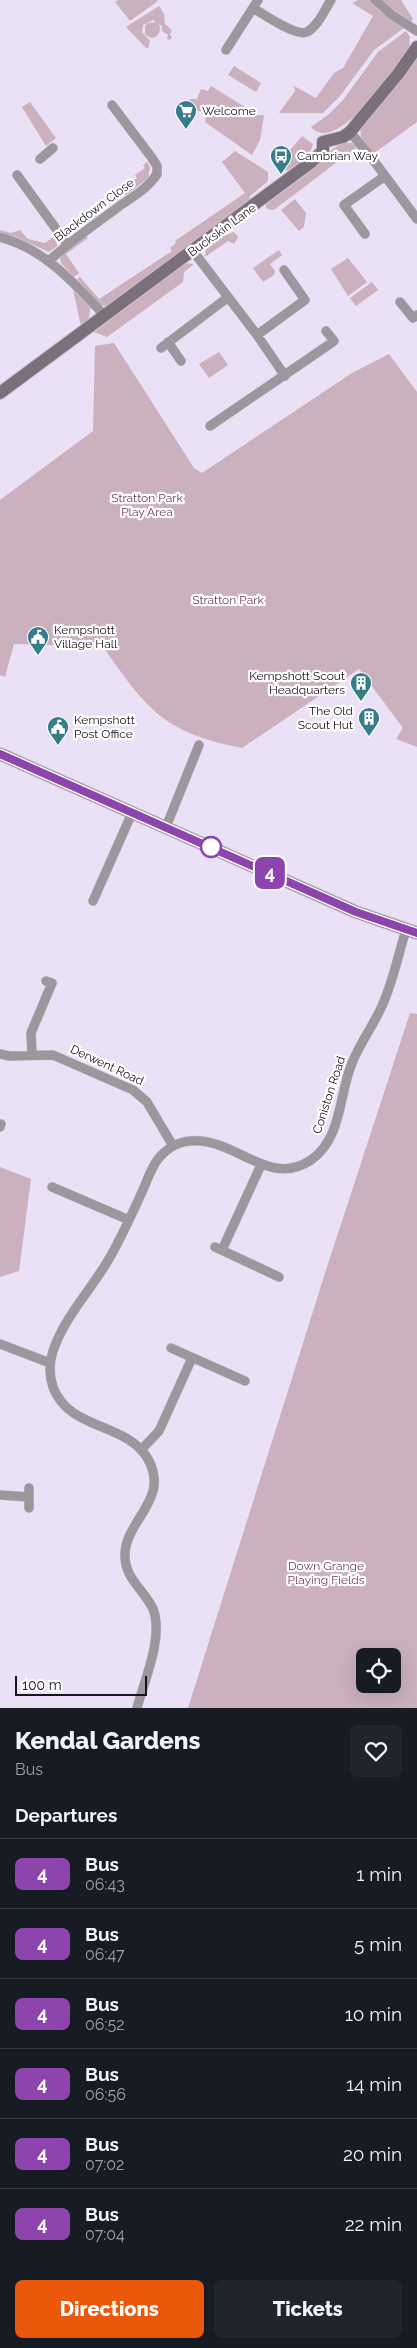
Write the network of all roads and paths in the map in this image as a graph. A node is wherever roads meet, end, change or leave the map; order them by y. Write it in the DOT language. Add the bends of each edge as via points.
graph roads {
  1 [pos="331,0"];
  2 [pos="375,0"];
  3 [pos="256,4"];
  4 [pos="417,31"];
  5 [pos="417,46"];
  6 [pos="226,50"];
  7 [pos="112,105"];
  8 [pos="350,132"];
  9 [pos="53,148"];
  10 [pos="40,159"];
  11 [pos="17,175"];
  12 [pos="385,176"];
  13 [pos="417,219"];
  14 [pos="365,234"];
  15 [pos="0,237"];
  16 [pos="67,244"];
  17 [pos="193,251"];
  18 [pos="50,261"];
  19 [pos="284,270"];
  20 [pos="227,298"];
  21 [pos="400,302"];
  22 [pos="417,315"];
  23 [pos="105,316"];
  24 [pos="326,331"];
  25 [pos="257,335"];
  26 [pos="181,361"];
  27 [pos="284,376"];
  28 [pos="0,393"];
  29 [pos="210,426"];
  30 [pos="199,744"];
  31 [pos="0,754"];
  32 [pos="132,813"];
  33 [pos="166,828"];
  34 [pos="93,901"];
  35 [pos="411,931"];
  36 [pos="46,980"];
  37 [pos="0,1054"];
  38 [pos="32,1054"];
  39 [pos="173,1146"];
  40 [pos="261,1164"];
  41 [pos="52,1187"];
  42 [pos="129,1220"];
  43 [pos="279,1277"];
  44 [pos="0,1344"];
  45 [pos="171,1348"];
  46 [pos="192,1358"];
  47 [pos="50,1363"];
  48 [pos="245,1381"];
  49 [pos="141,1450"];
  50 [pos="0,1495"];
  51 [pos="29,1508"];
  52 [pos="137,1708"];
  1 -- 3 [label="street" via="319,20 301,33 285,27"];
  2 -- 4 [label="street"];
  3 -- 6 [label="street"];
  5 -- 8 [label="street, Buckskin Lane"];
  7 -- 16 [label="street, Blackdown Close" via="152,158 157,174 144,189"];
  8 -- 12 [label="street"];
  8 -- 17 [label="street, Buckskin Lane" via="323,142 323,151 310,163"];
  9 -- 10 [label="street"];
  11 -- 16 [label="street"];
  12 -- 13 [label="street"];
  12 -- 14 [label="street" via="344,205"];
  15 -- 18 [label="street" via="17,242"];
  16 -- 18 [label="street, Blackdown Close"];
  17 -- 20 [label="street"];
  17 -- 23 [label="street, Buckskin Lane"];
  18 -- 23 [label="street"];
  19 -- 25 [label="street" via="305,300"];
  20 -- 25 [label="street"];
  20 -- 26 [label="street" via="164,345"];
  21 -- 22 [label="street" via="413,318"];
  23 -- 28 [label="street, Buckskin Lane"];
  24 -- 27 [label="street" via="334,341"];
  25 -- 27 [label="street"];
  27 -- 29 [label="street"];
  30 -- 33 [label="street"];
  31 -- 32 [label="street"];
  32 -- 33 [label="street"];
  32 -- 34 [label="street"];
  33 -- 35 [label="street" via="356,912"];
  35 -- 40 [label="street, Coniston Road" via="383,1004 352,1062 338,1118 324,1147 310,1160 294,1168 277,1169"];
  36 -- 38 [label="street" via="52,983 31,1033"];
  37 -- 38 [label="street, Derwent Road"];
  38 -- 39 [label="street, Derwent Road" via="58,1056 140,1094"];
  39 -- 40 [label="street, Coniston Road" via="190,1141 208,1142"];
  39 -- 42 [label="street" via="156,1162"];
  40 -- 43 [label="street" via="218,1248"];
  41 -- 42 [label="street"];
  42 -- 47 [label="street" via="113,1253 61,1332"];
  44 -- 47 [label="street"];
  45 -- 46 [label="street"];
  46 -- 48 [label="street" via="233,1381"];
  46 -- 49 [label="street" via="159,1432"];
  47 -- 49 [label="street" via="53,1388 65,1408 85,1421 131,1441"];
  49 -- 52 [label="street" via="152,1469 153,1492 127,1541 125,1558 129,1576 150,1604 156,1626 154,1648"];
  50 -- 51 [label="street" via="29,1492"];
}
